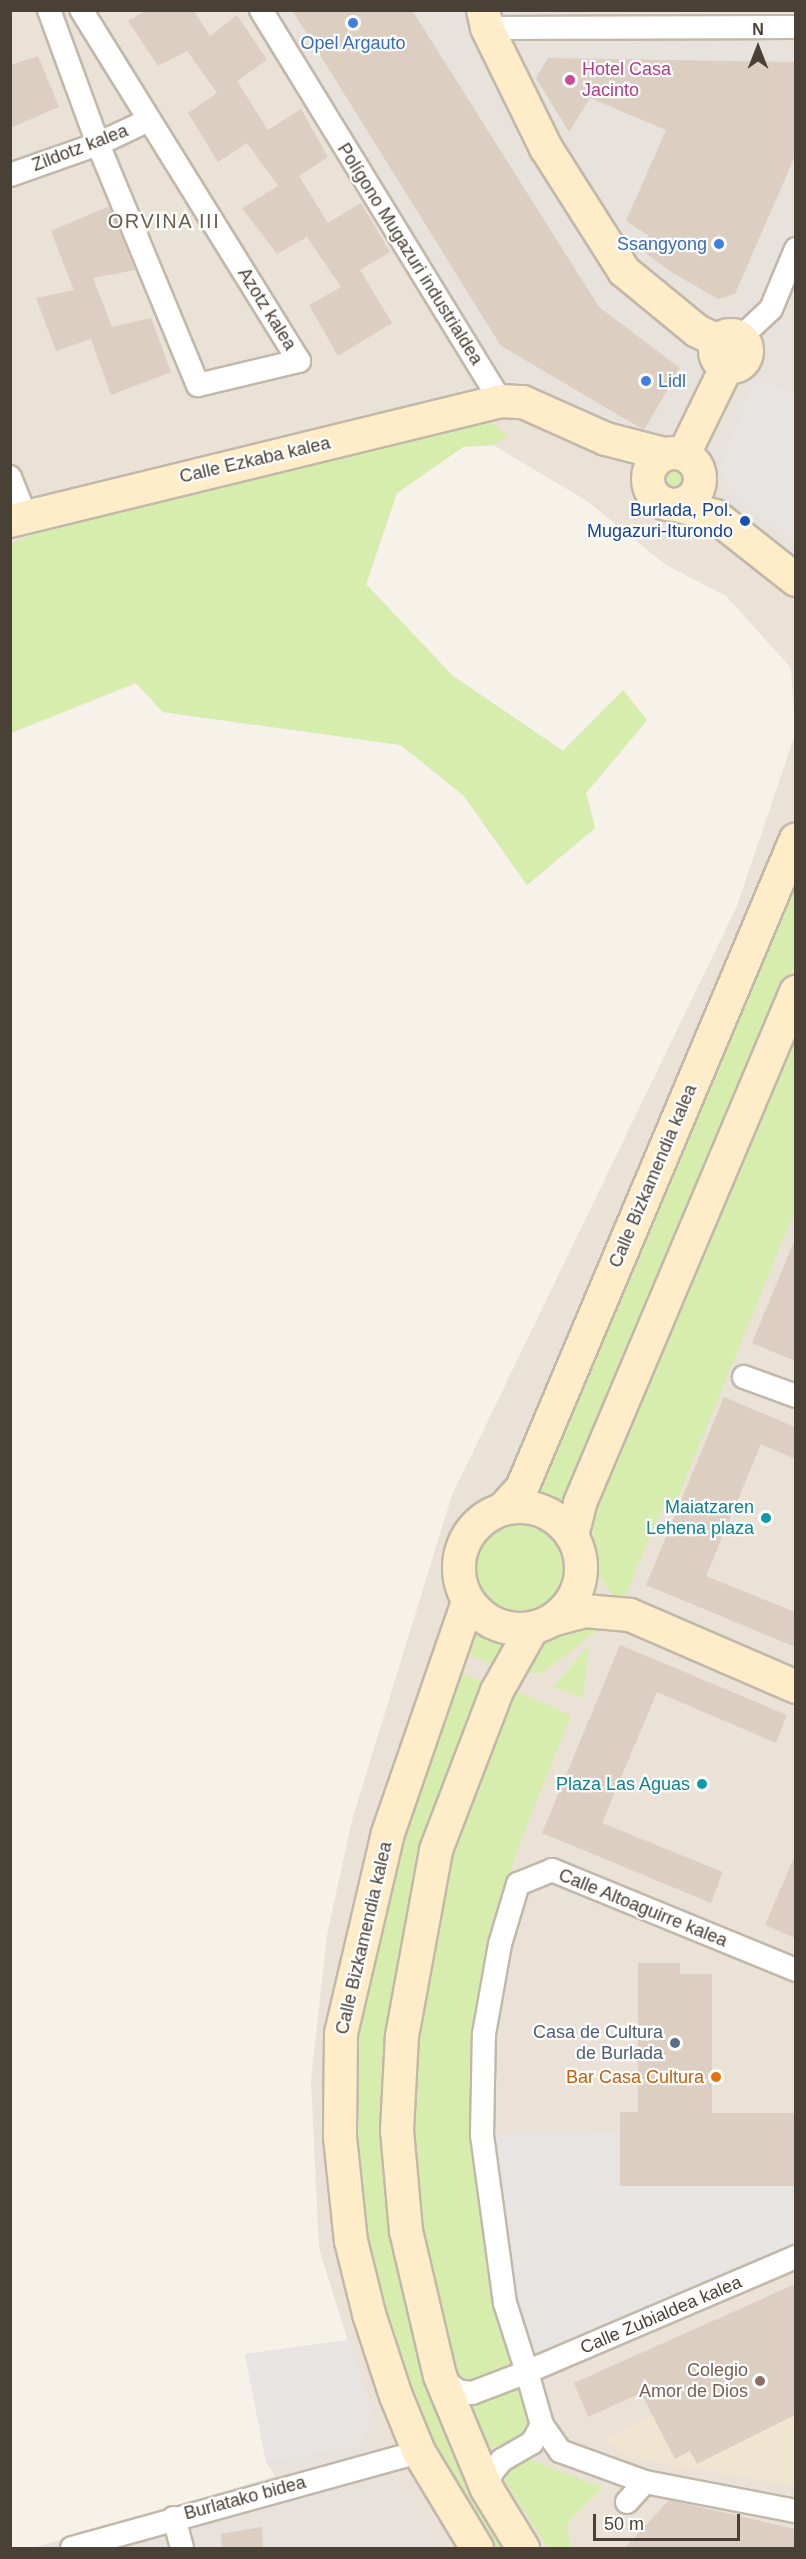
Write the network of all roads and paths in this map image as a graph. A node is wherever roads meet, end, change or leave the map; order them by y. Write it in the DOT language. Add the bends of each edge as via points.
graph roads {
  1 [pos="49,10"];
  2 [pos="81,10"];
  3 [pos="261,10"];
  4 [pos="485,19"];
  5 [pos="795,27"];
  6 [pos="149,120"];
  7 [pos="98,144"];
  8 [pos="10,175"];
  9 [pos="795,249"];
  10 [pos="728,348"];
  11 [pos="501,401"];
  12 [pos="674,464"];
  13 [pos="10,477"];
  14 [pos="677,505"];
  15 [pos="716,516"];
  16 [pos="18,518"];
  17 [pos="795,579"];
  18 [pos="795,839"];
  19 [pos="795,992"];
  20 [pos="744,1377"];
  21 [pos="795,1396"];
  22 [pos="504,1508"];
  23 [pos="572,1536"];
  24 [pos="582,1569"];
  25 [pos="468,1602"];
  26 [pos="630,1615"];
  27 [pos="543,1624"];
  28 [pos="795,1687"];
  29 [pos="795,1970"];
  30 [pos="795,2257"];
  31 [pos="527,2372"];
  32 [pos="440,2376"];
  33 [pos="542,2425"];
  34 [pos="419,2452"];
  35 [pos="645,2482"];
  36 [pos="487,2489"];
  37 [pos="627,2502"];
  38 [pos="795,2511"];
  39 [pos="174,2518"];
  40 [pos="72,2548"];
  41 [pos="182,2548"];
  42 [pos="477,2548"];
  43 [pos="523,2548"];
  1 -- 7 [label="street, Azotz kalea"];
  2 -- 6 [label="street, Azotz kalea"];
  3 -- 11 [label="street, Polígono Mugazuri industrialdea"];
  4 -- 5 [label="street"];
  4 -- 10 [label="main road" via="546,148 624,271 697,331"];
  6 -- 7 [label="street, Zildotz kalea"];
  6 -- 7 [label="street, Azotz kalea" via="299,361 198,385"];
  7 -- 8 [label="street, Zildotz kalea"];
  9 -- 10 [label="street" via="771,309"];
  10 -- 12 [label="main road"];
  11 -- 12 [label="main road" via="523,402"];
  11 -- 16 [label="main road, Calle Ezkaba kalea"];
  12 -- 14 [label="main road" via="692,498"];
  12 -- 14 [label="main road" via="654,496"];
  12 -- 15 [label="main road"];
  13 -- 16 [label="street"];
  14 -- 15 [label="main road"];
  15 -- 17 [label="main road"];
  18 -- 22 [label="main road, Calle Bizkamendia kalea" via="522,1488"];
  19 -- 23 [label="main road" via="580,1503"];
  20 -- 21 [label="street"];
  22 -- 23 [label="main road" via="524,1506 543,1511 560,1521"];
  22 -- 25 [label="main road" via="486,1516 462,1546 460,1584"];
  23 -- 24 [label="main road"];
  24 -- 26 [label="main road"];
  24 -- 27 [label="main road" via="569,1605"];
  25 -- 27 [label="main road" via="496,1625"];
  25 -- 34 [label="main road, Calle Bizkamendia kalea" via="388,1833 341,2034 340,2137 351,2241 372,2325"];
  26 -- 27 [label="main road" via="585,1611"];
  26 -- 28 [label="main road"];
  27 -- 32 [label="main road" via="497,1691 436,1850 402,2036 397,2130 406,2231"];
  29 -- 31 [label="street, Calle Altoaguirre kalea" via="552,1870 518,1884 500,1944 484,2034 482,2135 505,2303"];
  30 -- 31 [label="street, Calle Zubialdea kalea"];
  31 -- 32 [label="street, Calle Zubialdea kalea" via="472,2393 457,2391"];
  31 -- 33 [label="street"];
  32 -- 36 [label="main road"];
  33 -- 35 [label="street" via="560,2451"];
  33 -- 36 [label="street" via="532,2443 497,2466"];
  34 -- 39 [label="street, Burlatako bidea"];
  34 -- 42 [label="main road, Calle Bizkamendia kalea"];
  35 -- 37 [label="street"];
  35 -- 38 [label="street"];
  36 -- 43 [label="main road"];
  39 -- 40 [label="street, Burlatako bidea"];
  39 -- 41 [label="street"];
}
